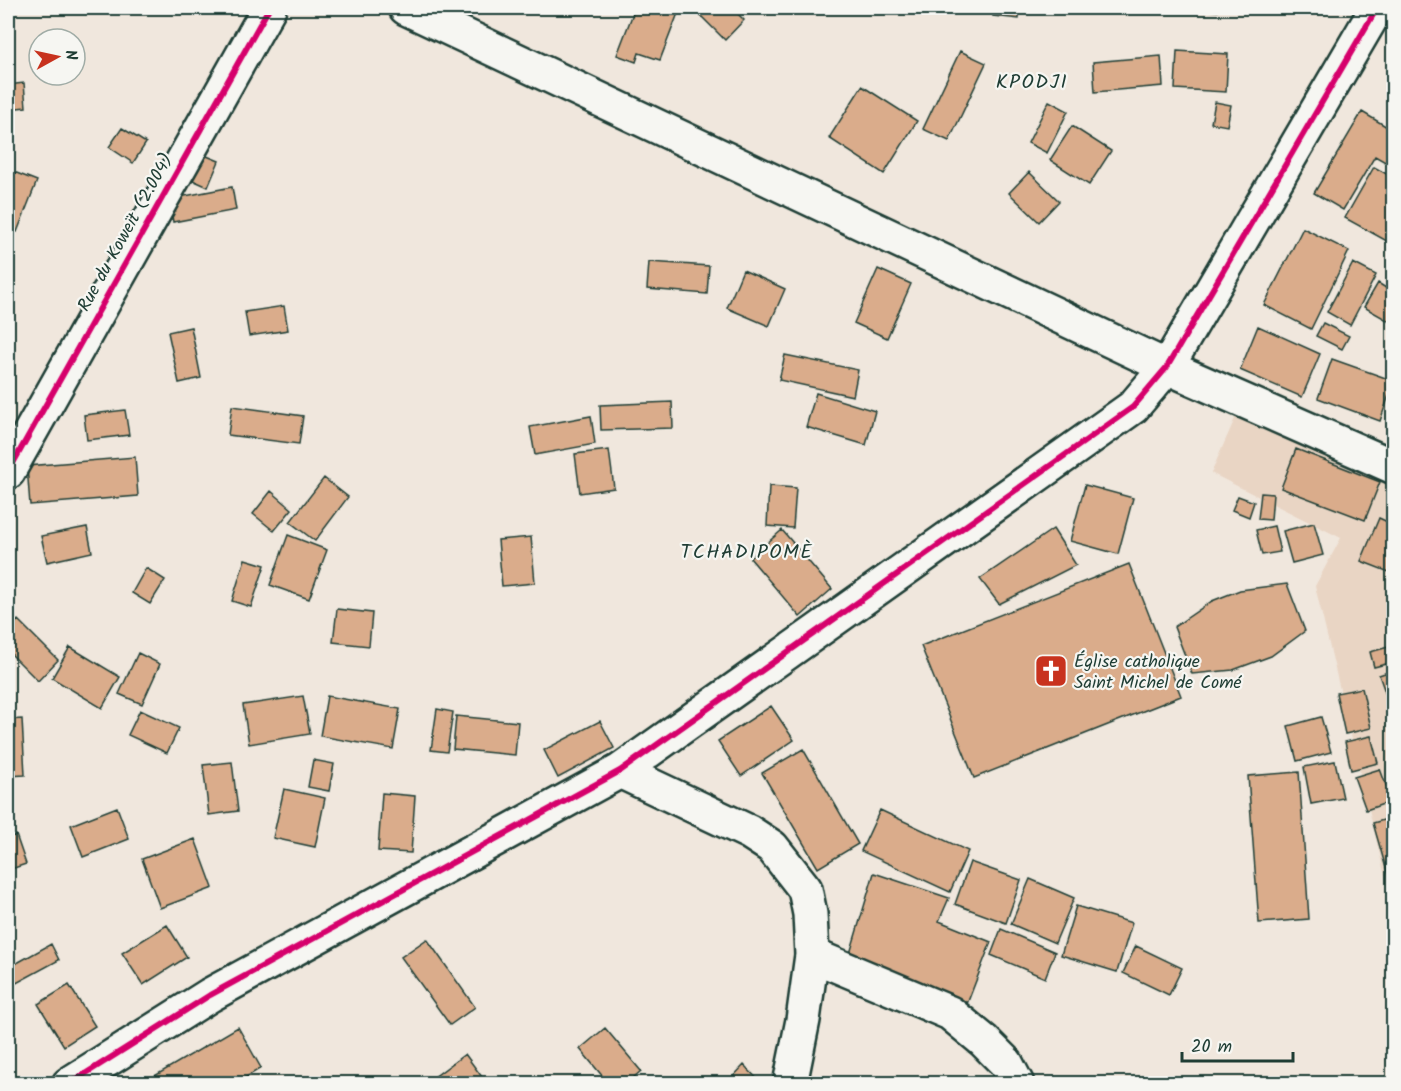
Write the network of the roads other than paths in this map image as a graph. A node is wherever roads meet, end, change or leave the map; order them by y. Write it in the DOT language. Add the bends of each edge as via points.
graph roads {
  1 [pos="268,8"];
  2 [pos="405,8"];
  3 [pos="1377,8"];
  4 [pos="1167,367"];
  5 [pos="1394,467"];
  6 [pos="8,472"];
  7 [pos="620,771"];
  8 [pos="812,955"];
  9 [pos="69,1083"];
  10 [pos="790,1083"];
  11 [pos="1017,1083"];
  1 -- 6 [label="street, Rue du Koweït (2.004)"];
  2 -- 4 [label="street"];
  3 -- 4 [label="street"];
  4 -- 5 [label="street"];
  4 -- 7 [label="street" via="1133,407"];
  7 -- 8 [label="street" via="749,832 771,847 805,889"];
  7 -- 9 [label="street" via="210,995"];
  8 -- 10 [label="street"];
  8 -- 11 [label="street" via="950,1013 1006,1063"];
}
